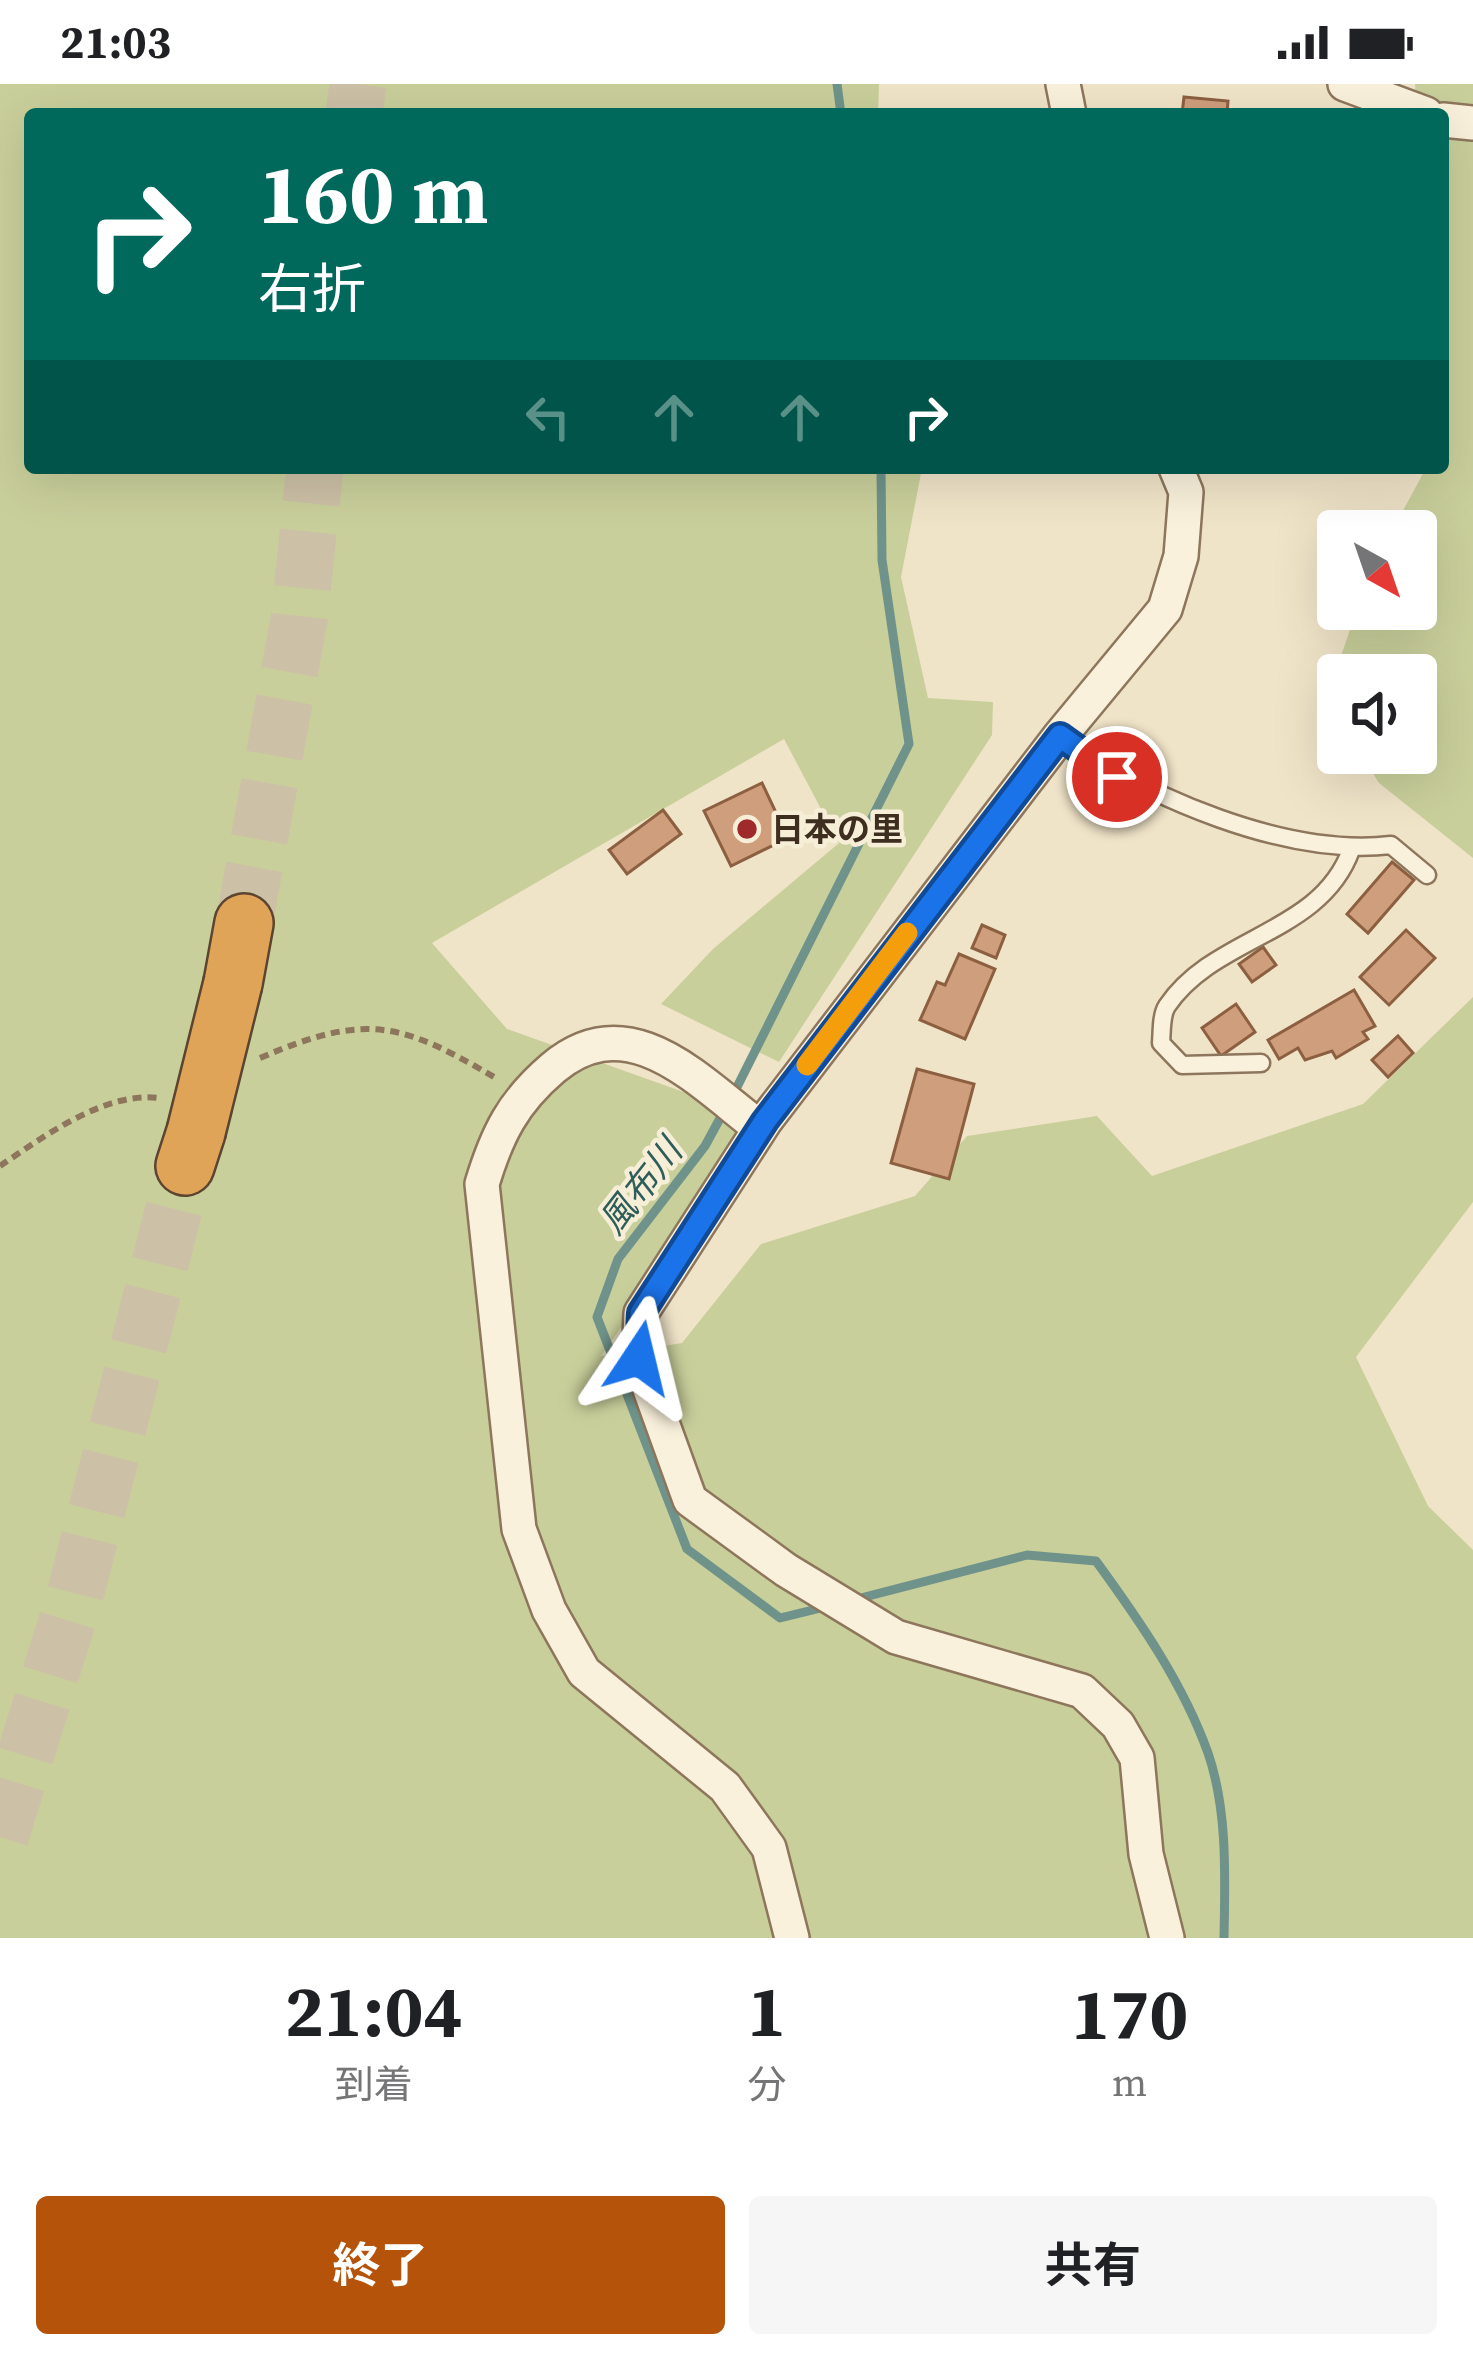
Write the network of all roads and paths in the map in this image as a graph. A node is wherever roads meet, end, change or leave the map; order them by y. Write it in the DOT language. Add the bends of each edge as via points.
graph roads {
  1 [pos="1345,84"];
  2 [pos="1410,108"];
  3 [pos="1178,474"];
  4 [pos="1060,736"];
  5 [pos="1351,850"];
  6 [pos="1427,875"];
  7 [pos="244,923"];
  8 [pos="254,1061"];
  9 [pos="1261,1063"];
  10 [pos="523,1094"];
  11 [pos="760,1128"];
  12 [pos="182,1132"];
  13 [pos="0,1166"];
  14 [pos="791,1938"];
  15 [pos="1167,1938"];
  1 -- 2 [label="street"];
  3 -- 4 [label="street" via="1186,492 1181,556 1165,609"];
  4 -- 5 [label="lane" via="1117,777 1174,800 1300,842"];
  4 -- 11 [label="street"];
  5 -- 6 [label="lane" via="1391,845"];
  5 -- 9 [label="lane" via="1341,878 1295,920 1204,970 1165,1009 1161,1043 1182,1066"];
  7 -- 12 [label="highway, bridge" via="233,983"];
  8 -- 10 [label="path" via="324,1030 378,1029 430,1040"];
  10 -- 11 [label="street" via="577,1048 608,1040 686,1072"];
  10 -- 14 [label="street" via="499,1129 482,1184 519,1529 549,1610 584,1672 725,1787 769,1848"];
  11 -- 15 [label="street" via="641,1313 639,1358 690,1500 896,1637 1082,1691 1118,1725 1137,1758 1146,1854"];
  12 -- 13 [label="path" via="146,1097 92,1112"];
}
